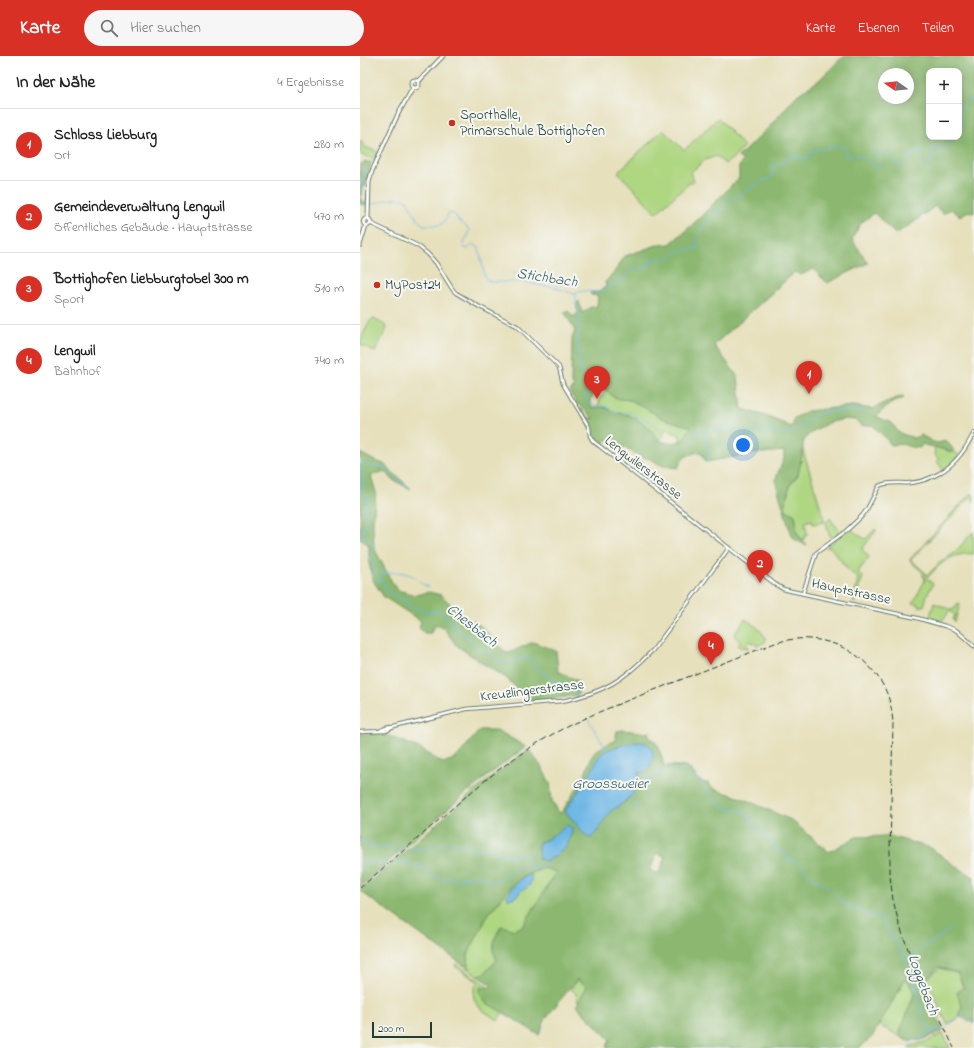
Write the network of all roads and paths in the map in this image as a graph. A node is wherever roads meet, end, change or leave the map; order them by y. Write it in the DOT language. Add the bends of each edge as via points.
graph roads {
  1 [pos="443,56"];
  2 [pos="418,82"];
  3 [pos="413,88"];
  4 [pos="368,218"];
  5 [pos="370,223"];
  6 [pos="366,225"];
  7 [pos="360,245"];
  8 [pos="974,433"];
  9 [pos="729,548"];
  10 [pos="803,593"];
  11 [pos="974,646"];
  12 [pos="360,732"];
  1 -- 2 [label="main road"];
  2 -- 3 [label="main road" via="418,87"];
  2 -- 3 [label="main road" via="412,81"];
  3 -- 4 [label="main road" via="372,171 369,182"];
  4 -- 5 [label="main road"];
  4 -- 6 [label="main road" via="363,222"];
  5 -- 6 [label="main road"];
  5 -- 9 [label="street, Lengwilerstrasse" via="418,246 436,263 456,293 522,330 559,367 563,384 589,427 593,442"];
  6 -- 7 [label="main road"];
  8 -- 10 [label="street" via="961,455 938,474 919,482 879,486 862,516 816,553"];
  9 -- 10 [label="street, Hauptstrasse" via="778,586 788,591"];
  9 -- 12 [label="street, Kreuzlingerstrasse" via="653,650 627,675 606,688 562,701 466,709 386,730"];
  10 -- 11 [label="street, Hauptstrasse" via="945,626 956,630"];
}
